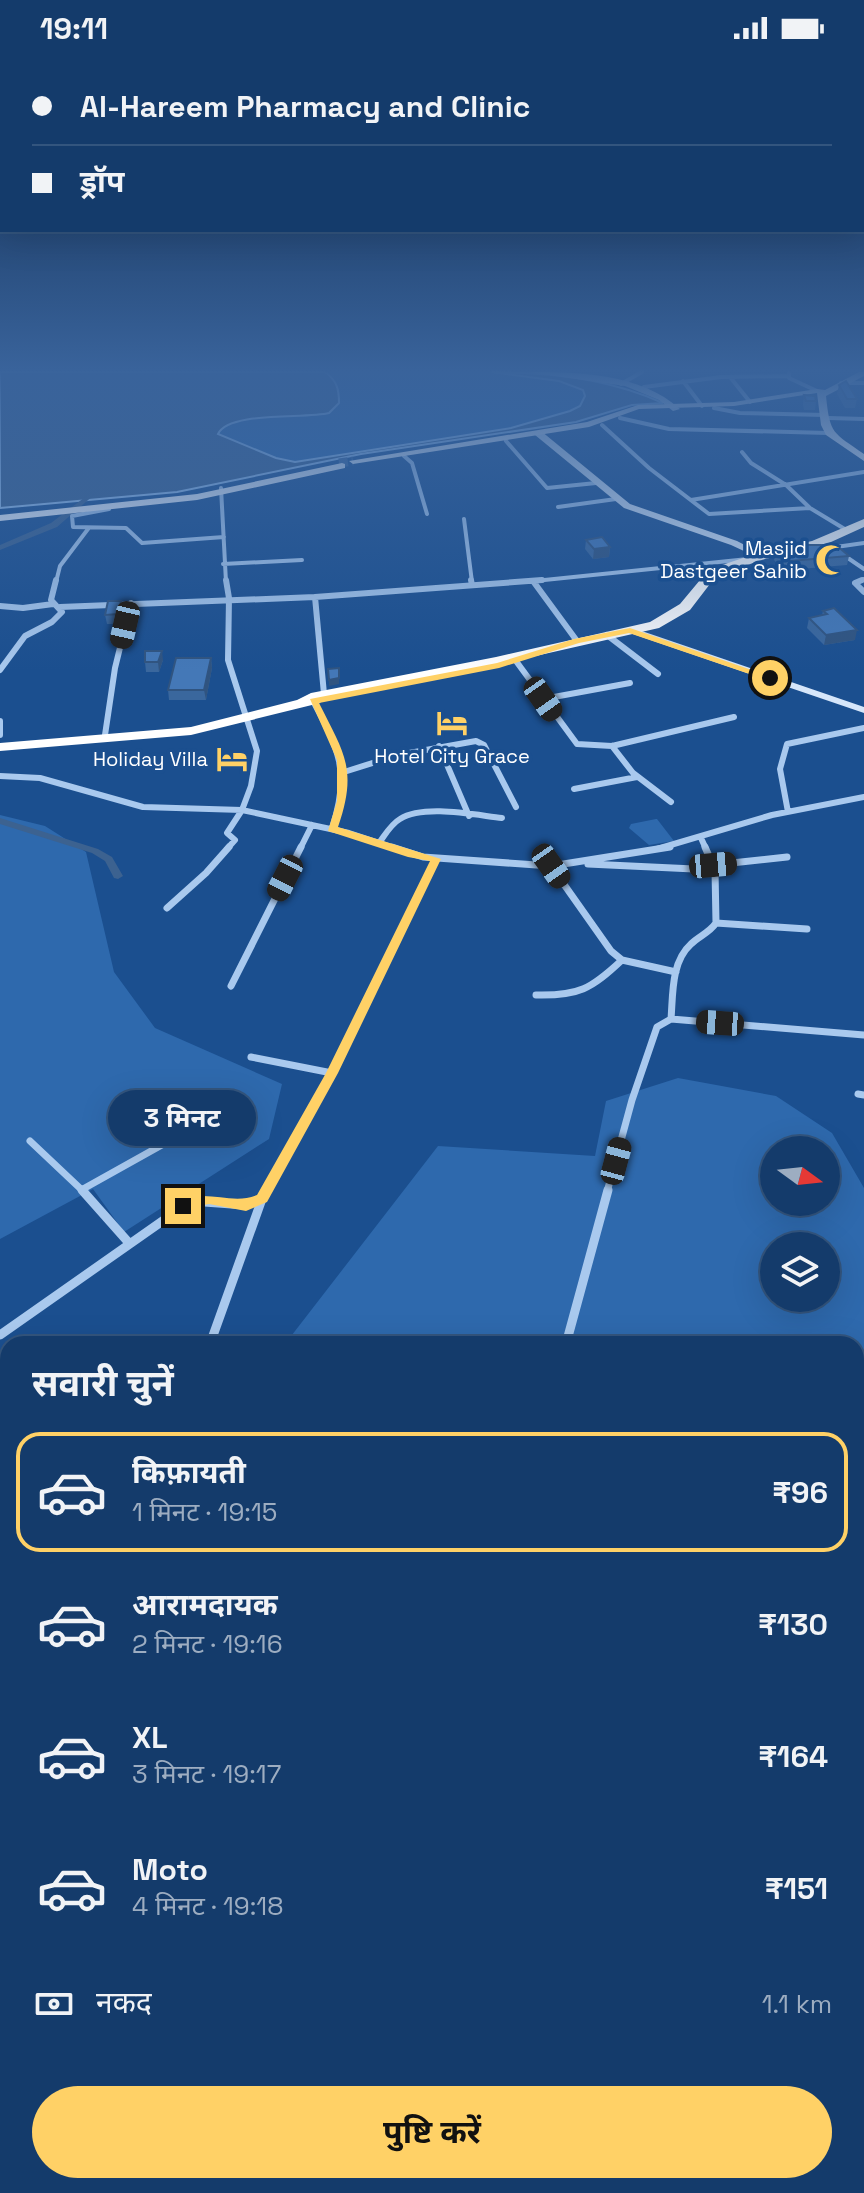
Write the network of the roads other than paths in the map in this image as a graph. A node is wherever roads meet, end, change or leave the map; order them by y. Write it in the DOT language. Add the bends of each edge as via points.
graph roads {
  1 [pos="309,472"];
  2 [pos="415,472"];
  3 [pos="533,472"];
  4 [pos="583,472"];
  5 [pos="654,472"];
  6 [pos="765,472"];
  7 [pos="864,472"];
  8 [pos="596,483"];
  9 [pos="786,485"];
  10 [pos="221,490"];
  11 [pos="192,496"];
  12 [pos="616,499"];
  13 [pos="691,500"];
  14 [pos="558,507"];
  15 [pos="810,508"];
  16 [pos="427,514"];
  17 [pos="0,516"];
  18 [pos="464,519"];
  19 [pos="864,523"];
  20 [pos="88,529"];
  21 [pos="848,531"];
  22 [pos="224,537"];
  23 [pos="864,543"];
  24 [pos="803,547"];
  25 [pos="833,548"];
  26 [pos="758,557"];
  27 [pos="302,560"];
  28 [pos="223,564"];
  29 [pos="864,569"];
  30 [pos="864,579"];
  31 [pos="533,581"];
  32 [pos="472,585"];
  33 [pos="864,592"];
  34 [pos="315,597"];
  35 [pos="229,598"];
  36 [pos="131,603"];
  37 [pos="0,606"];
  38 [pos="56,606"];
  39 [pos="630,630"];
  40 [pos="607,635"];
  41 [pos="577,641"];
  42 [pos="545,650"];
  43 [pos="516,661"];
  44 [pos="0,670"];
  45 [pos="658,674"];
  46 [pos="630,683"];
  47 [pos="313,698"];
  48 [pos="543,699"];
  49 [pos="863,708"];
  50 [pos="734,717"];
  51 [pos="237,719"];
  52 [pos="0,721"];
  53 [pos="864,728"];
  54 [pos="0,735"];
  55 [pos="105,735"];
  56 [pos="0,744"];
  57 [pos="439,746"];
  58 [pos="612,746"];
  59 [pos="344,772"];
  60 [pos="0,776"];
  61 [pos="637,777"];
  62 [pos="574,789"];
  63 [pos="864,797"];
  64 [pos="671,802"];
  65 [pos="516,807"];
  66 [pos="242,810"];
  67 [pos="788,812"];
  68 [pos="469,816"];
  69 [pos="502,818"];
  70 [pos="312,825"];
  71 [pos="332,828"];
  72 [pos="701,838"];
  73 [pos="379,843"];
  74 [pos="787,857"];
  75 [pos="436,859"];
  76 [pos="579,863"];
  77 [pos="551,866"];
  78 [pos="714,868"];
  79 [pos="167,908"];
  80 [pos="716,923"];
  81 [pos="807,929"];
  82 [pos="622,960"];
  83 [pos="676,972"];
  84 [pos="231,986"];
  85 [pos="536,995"];
  86 [pos="671,1019"];
  87 [pos="864,1035"];
  88 [pos="251,1057"];
  89 [pos="332,1073"];
  90 [pos="203,1122"];
  91 [pos="30,1141"];
  92 [pos="83,1189"];
  93 [pos="262,1199"];
  94 [pos="129,1243"];
  95 [pos="0,1335"];
  96 [pos="213,1336"];
  97 [pos="568,1336"];
  1 -- 10 [label="main road"];
  2 -- 16 [label="street"];
  3 -- 8 [label="street" via="547,488"];
  4 -- 8 [label="street"];
  5 -- 13 [label="street"];
  6 -- 9 [label="street"];
  7 -- 9 [label="street"];
  8 -- 12 [label="street"];
  9 -- 13 [label="street"];
  9 -- 15 [label="street"];
  10 -- 11 [label="main road"];
  10 -- 22 [label="street"];
  11 -- 17 [label="main road"];
  11 -- 20 [label="street" via="71,517 73,527"];
  12 -- 14 [label="street"];
  12 -- 26 [label="street"];
  13 -- 15 [label="street" via="712,515"];
  15 -- 21 [label="street"];
  18 -- 32 [label="street"];
  19 -- 21 [label="highway"];
  20 -- 22 [label="street" via="126,528 142,543"];
  20 -- 38 [label="street" via="60,566 51,600"];
  21 -- 24 [label="highway"];
  22 -- 28 [label="street"];
  23 -- 25 [label="street"];
  24 -- 25 [label="street"];
  24 -- 26 [label="highway"];
  25 -- 29 [label="street"];
  26 -- 31 [label="street"];
  26 -- 39 [label="highway" via="714,574 668,620"];
  27 -- 28 [label="street"];
  28 -- 35 [label="street"];
  30 -- 33 [label="street" via="855,583"];
  31 -- 32 [label="street"];
  31 -- 41 [label="street"];
  32 -- 34 [label="street"];
  34 -- 35 [label="street"];
  34 -- 47 [label="street"];
  35 -- 36 [label="street"];
  35 -- 51 [label="street" via="228,660"];
  36 -- 38 [label="street"];
  36 -- 55 [label="street"];
  37 -- 38 [label="street"];
  38 -- 44 [label="street" via="60,615 25,636"];
  39 -- 40 [label="highway"];
  39 -- 49 [label="street"];
  40 -- 41 [label="highway"];
  40 -- 45 [label="street"];
  41 -- 42 [label="highway"];
  42 -- 43 [label="highway"];
  42 -- 47 [label="highway"];
  43 -- 47 [label="highway"];
  43 -- 48 [label="street"];
  46 -- 48 [label="street"];
  47 -- 51 [label="highway"];
  47 -- 59 [label="street" via="339,749"];
  48 -- 58 [label="street" via="577,744"];
  50 -- 58 [label="street"];
  51 -- 55 [label="highway"];
  51 -- 56 [label="highway" via="172,734"];
  51 -- 66 [label="street" via="257,751"];
  52 -- 54 [label="street"];
  53 -- 67 [label="street" via="787,744 780,776"];
  55 -- 56 [label="highway"];
  57 -- 59 [label="street"];
  57 -- 65 [label="street" via="481,742"];
  57 -- 68 [label="street"];
  58 -- 61 [label="street"];
  59 -- 71 [label="street" via="342,801"];
  60 -- 66 [label="street" via="40,778 143,807"];
  61 -- 62 [label="street"];
  61 -- 64 [label="street"];
  63 -- 67 [label="street"];
  66 -- 70 [label="street"];
  66 -- 79 [label="street" via="226,834 235,840"];
  67 -- 72 [label="street"];
  68 -- 69 [label="street"];
  68 -- 73 [label="street" via="407,816"];
  70 -- 71 [label="street"];
  70 -- 84 [label="street"];
  71 -- 73 [label="street"];
  72 -- 76 [label="street"];
  72 -- 78 [label="street"];
  73 -- 75 [label="street"];
  74 -- 78 [label="street"];
  75 -- 77 [label="street"];
  75 -- 89 [label="street"];
  76 -- 77 [label="street"];
  76 -- 78 [label="street"];
  77 -- 82 [label="street" via="604,943"];
  78 -- 80 [label="street"];
  80 -- 81 [label="street"];
  80 -- 83 [label="street" via="686,949"];
  82 -- 83 [label="street"];
  82 -- 85 [label="street" via="579,995"];
  83 -- 86 [label="street"];
  86 -- 87 [label="street"];
  86 -- 97 [label="street" via="653,1033"];
  88 -- 89 [label="street"];
  89 -- 93 [label="street"];
  90 -- 92 [label="street"];
  91 -- 92 [label="street"];
  92 -- 94 [label="street"];
  93 -- 94 [label="street" via="246,1206 191,1201"];
  93 -- 96 [label="street"];
  94 -- 95 [label="street"];
}
